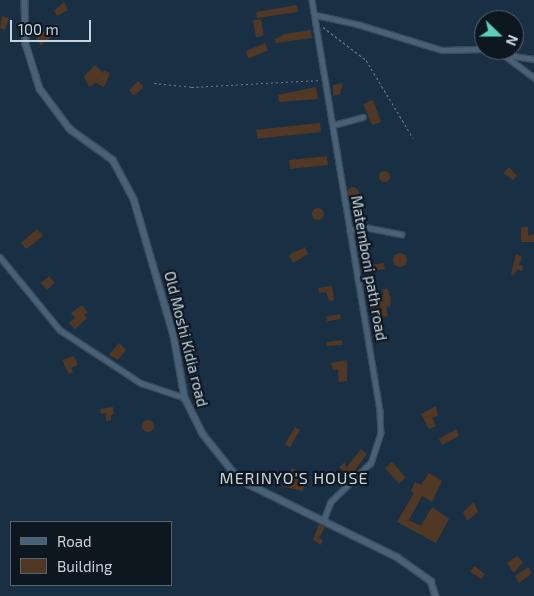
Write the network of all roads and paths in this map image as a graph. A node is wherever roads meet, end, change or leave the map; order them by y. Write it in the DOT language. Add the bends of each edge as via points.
graph roads {
  1 [pos="26,0"];
  2 [pos="312,0"];
  3 [pos="316,16"];
  4 [pos="318,24"];
  5 [pos="474,49"];
  6 [pos="511,60"];
  7 [pos="534,78"];
  8 [pos="326,80"];
  9 [pos="154,83"];
  10 [pos="363,117"];
  11 [pos="333,125"];
  12 [pos="413,138"];
  13 [pos="349,230"];
  14 [pos="401,234"];
  15 [pos="0,257"];
  16 [pos="185,398"];
  17 [pos="324,520"];
  18 [pos="436,596"];
  1 -- 16 [label="street, Old Moshi Kidia road" via="26,44 40,89 70,129 113,160 134,199 174,336"];
  2 -- 3 [label="street, Matemboni path road"];
  3 -- 4 [label="street, Matemboni path road"];
  3 -- 5 [label="street" via="357,24 442,50"];
  4 -- 8 [label="street, Matemboni path road"];
  4 -- 12 [label="path" via="366,60"];
  6 -- 7 [label="street"];
  8 -- 9 [label="path" via="191,87"];
  8 -- 11 [label="street, Matemboni path road"];
  10 -- 11 [label="street"];
  11 -- 13 [label="street, Matemboni path road"];
  13 -- 14 [label="street" via="370,228"];
  13 -- 17 [label="street, Matemboni path road" via="380,410 380,433 371,463 360,478 331,502"];
  15 -- 16 [label="street" via="60,330 141,383"];
  16 -- 17 [label="street, Old Moshi Kidia road" via="203,434 234,473 248,484"];
  17 -- 18 [label="street, Old Moshi Kidia road" via="409,564 431,581"];
}
